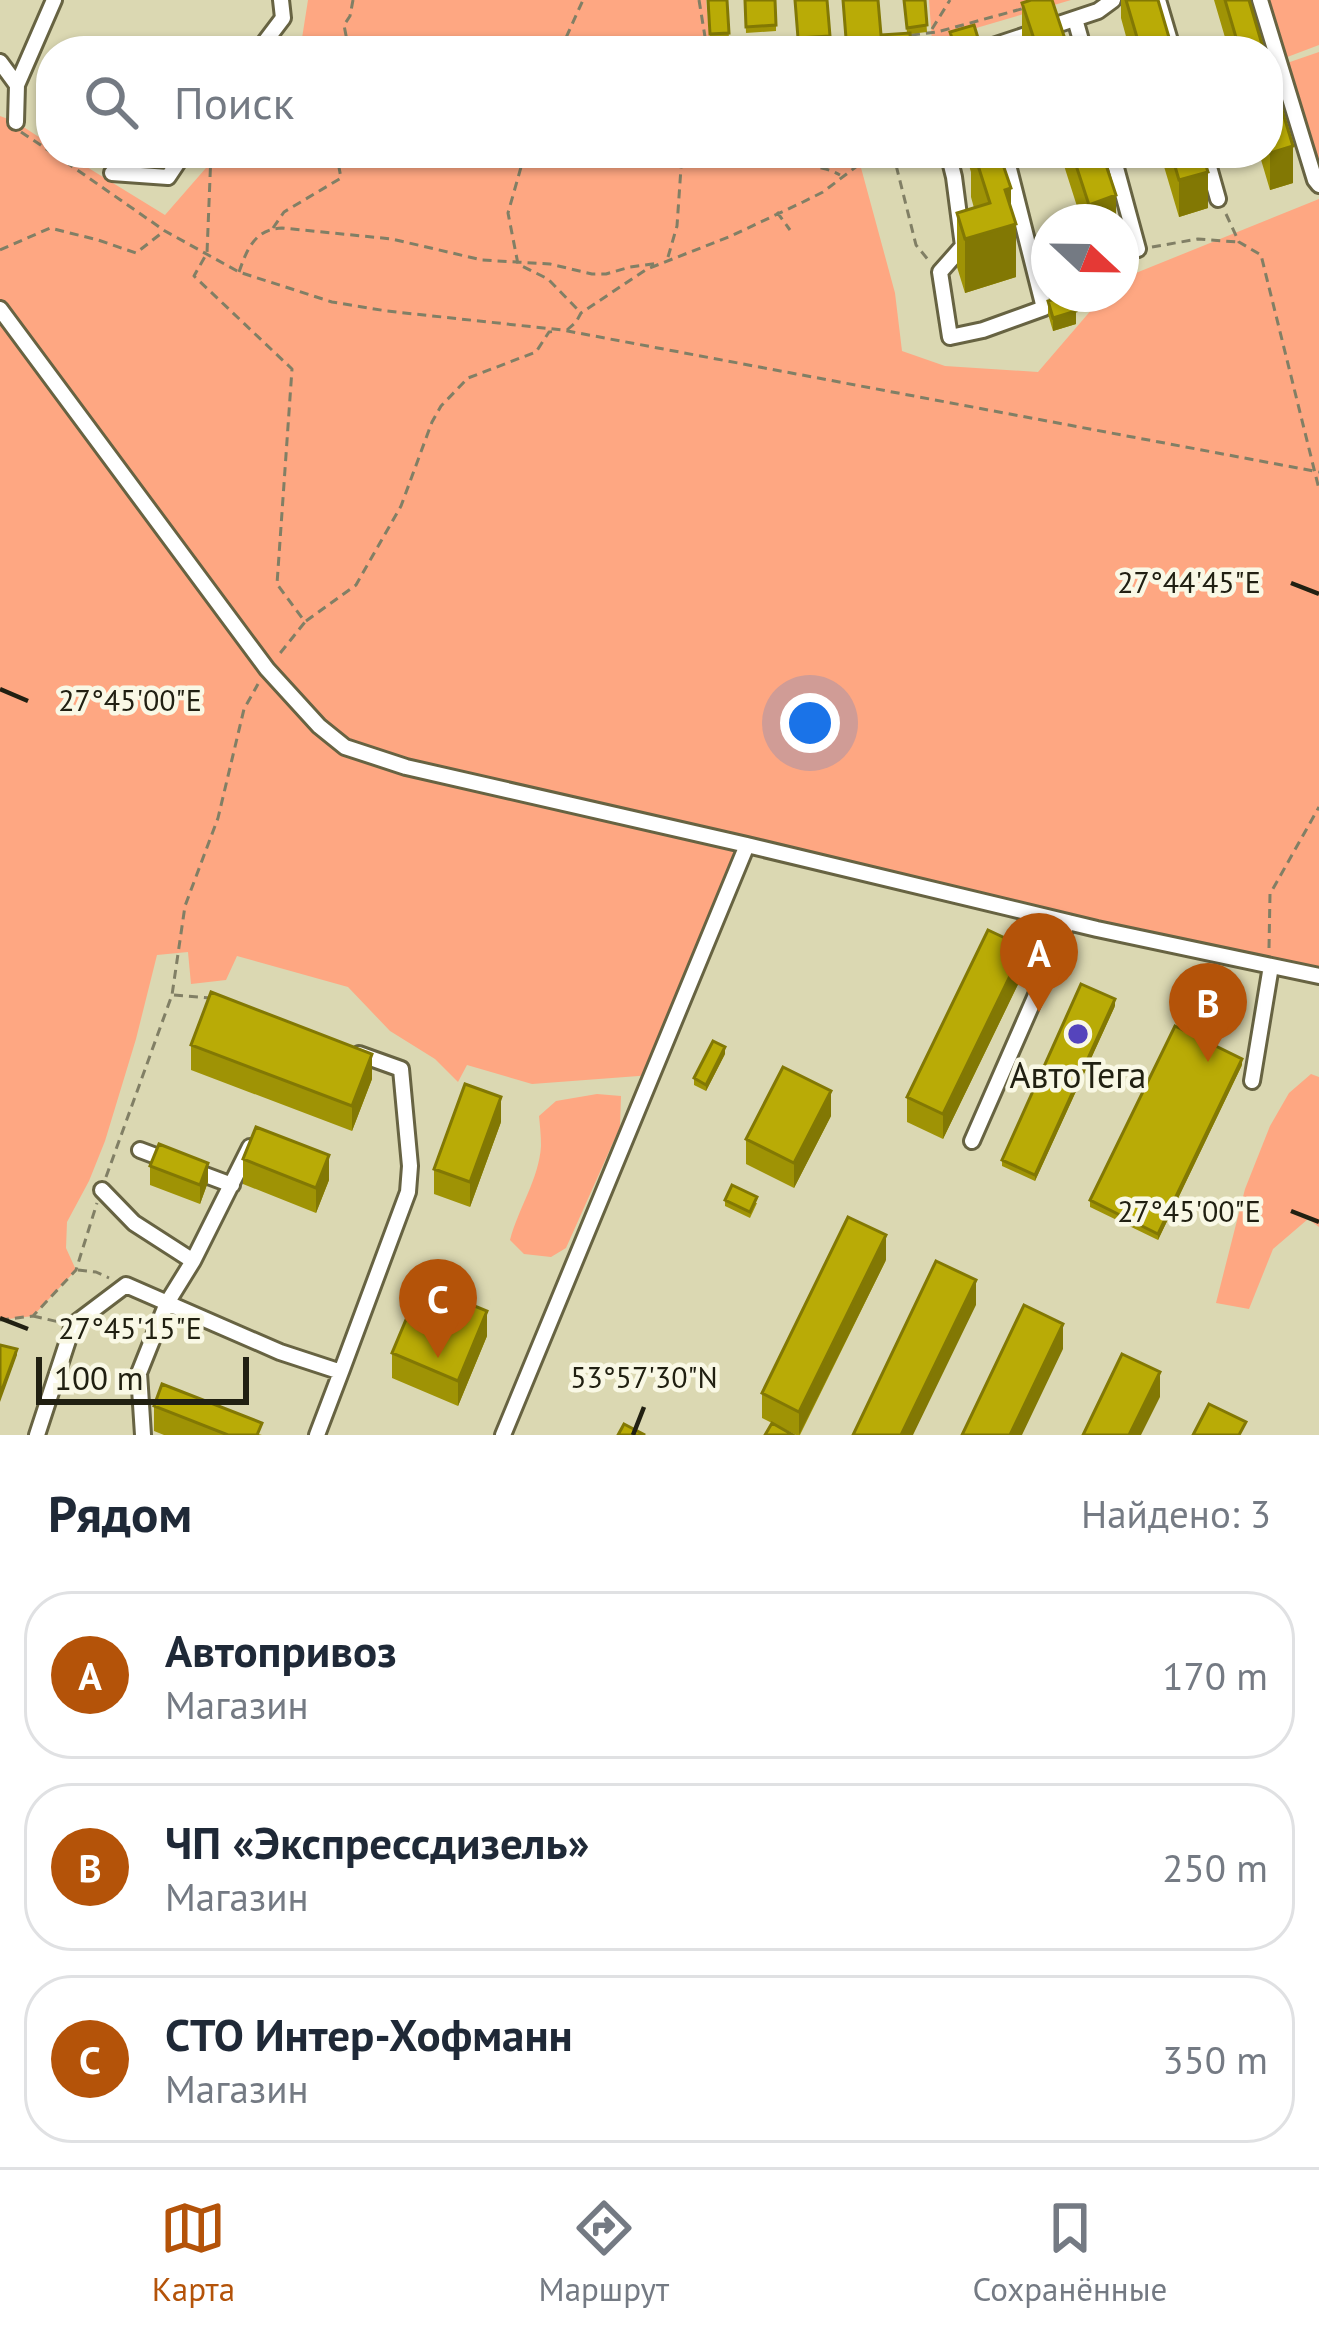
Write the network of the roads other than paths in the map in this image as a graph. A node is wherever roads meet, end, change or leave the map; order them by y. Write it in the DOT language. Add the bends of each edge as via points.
graph roads {
  1 [pos="54,0"];
  2 [pos="281,0"];
  3 [pos="1113,0"];
  4 [pos="1158,0"];
  5 [pos="1260,0"];
  6 [pos="1075,19"];
  7 [pos="38,36"];
  8 [pos="269,36"];
  9 [pos="1023,36"];
  10 [pos="1080,36"];
  11 [pos="1169,36"];
  12 [pos="1271,36"];
  13 [pos="36,40"];
  14 [pos="0,62"];
  15 [pos="1283,75"];
  16 [pos="16,85"];
  17 [pos="16,126"];
  18 [pos="174,168"];
  19 [pos="952,168"];
  20 [pos="1009,168"];
  21 [pos="1116,168"];
  22 [pos="1209,168"];
  23 [pos="112,173"];
  24 [pos="1319,184"];
  25 [pos="1219,199"];
  26 [pos="1126,204"];
  27 [pos="1031,256"];
  28 [pos="0,309"];
  29 [pos="1033,312"];
  30 [pos="747,845"];
  31 [pos="1068,922"];
  32 [pos="1271,966"];
  33 [pos="1319,976"];
  34 [pos="338,1047"];
  35 [pos="1252,1081"];
  36 [pos="253,1140"];
  37 [pos="971,1142"];
  38 [pos="140,1150"];
  39 [pos="232,1185"];
  40 [pos="102,1190"];
  41 [pos="193,1261"];
  42 [pos="167,1303"];
  43 [pos="341,1372"];
  44 [pos="37,1435"];
  45 [pos="143,1435"];
  46 [pos="317,1435"];
  47 [pos="503,1435"];
  1 -- 7 [label="street"];
  2 -- 8 [label="street" via="283,18"];
  3 -- 6 [label="street"];
  4 -- 11 [label="street"];
  5 -- 12 [label="street"];
  6 -- 9 [label="street"];
  6 -- 10 [label="street"];
  13 -- 16 [label="street"];
  14 -- 16 [label="street"];
  15 -- 24 [label="street"];
  16 -- 17 [label="street"];
  18 -- 23 [label="street" via="168,177"];
  19 -- 29 [label="street" via="963,246 940,272 950,337"];
  20 -- 27 [label="street"];
  21 -- 26 [label="street"];
  22 -- 25 [label="street"];
  28 -- 30 [label="street" via="267,669 345,747"];
  30 -- 31 [label="street"];
  30 -- 47 [label="street"];
  31 -- 32 [label="street"];
  31 -- 37 [label="street"];
  32 -- 33 [label="street"];
  32 -- 35 [label="street"];
  34 -- 43 [label="street" via="401,1069 410,1166 408,1192"];
  36 -- 39 [label="street"];
  38 -- 39 [label="street"];
  39 -- 41 [label="street"];
  40 -- 41 [label="street" via="134,1223"];
  41 -- 42 [label="street"];
  42 -- 43 [label="street"];
  42 -- 44 [label="street" via="126,1285 73,1325"];
  42 -- 45 [label="street" via="139,1373 148,1401"];
  43 -- 46 [label="street"];
}
